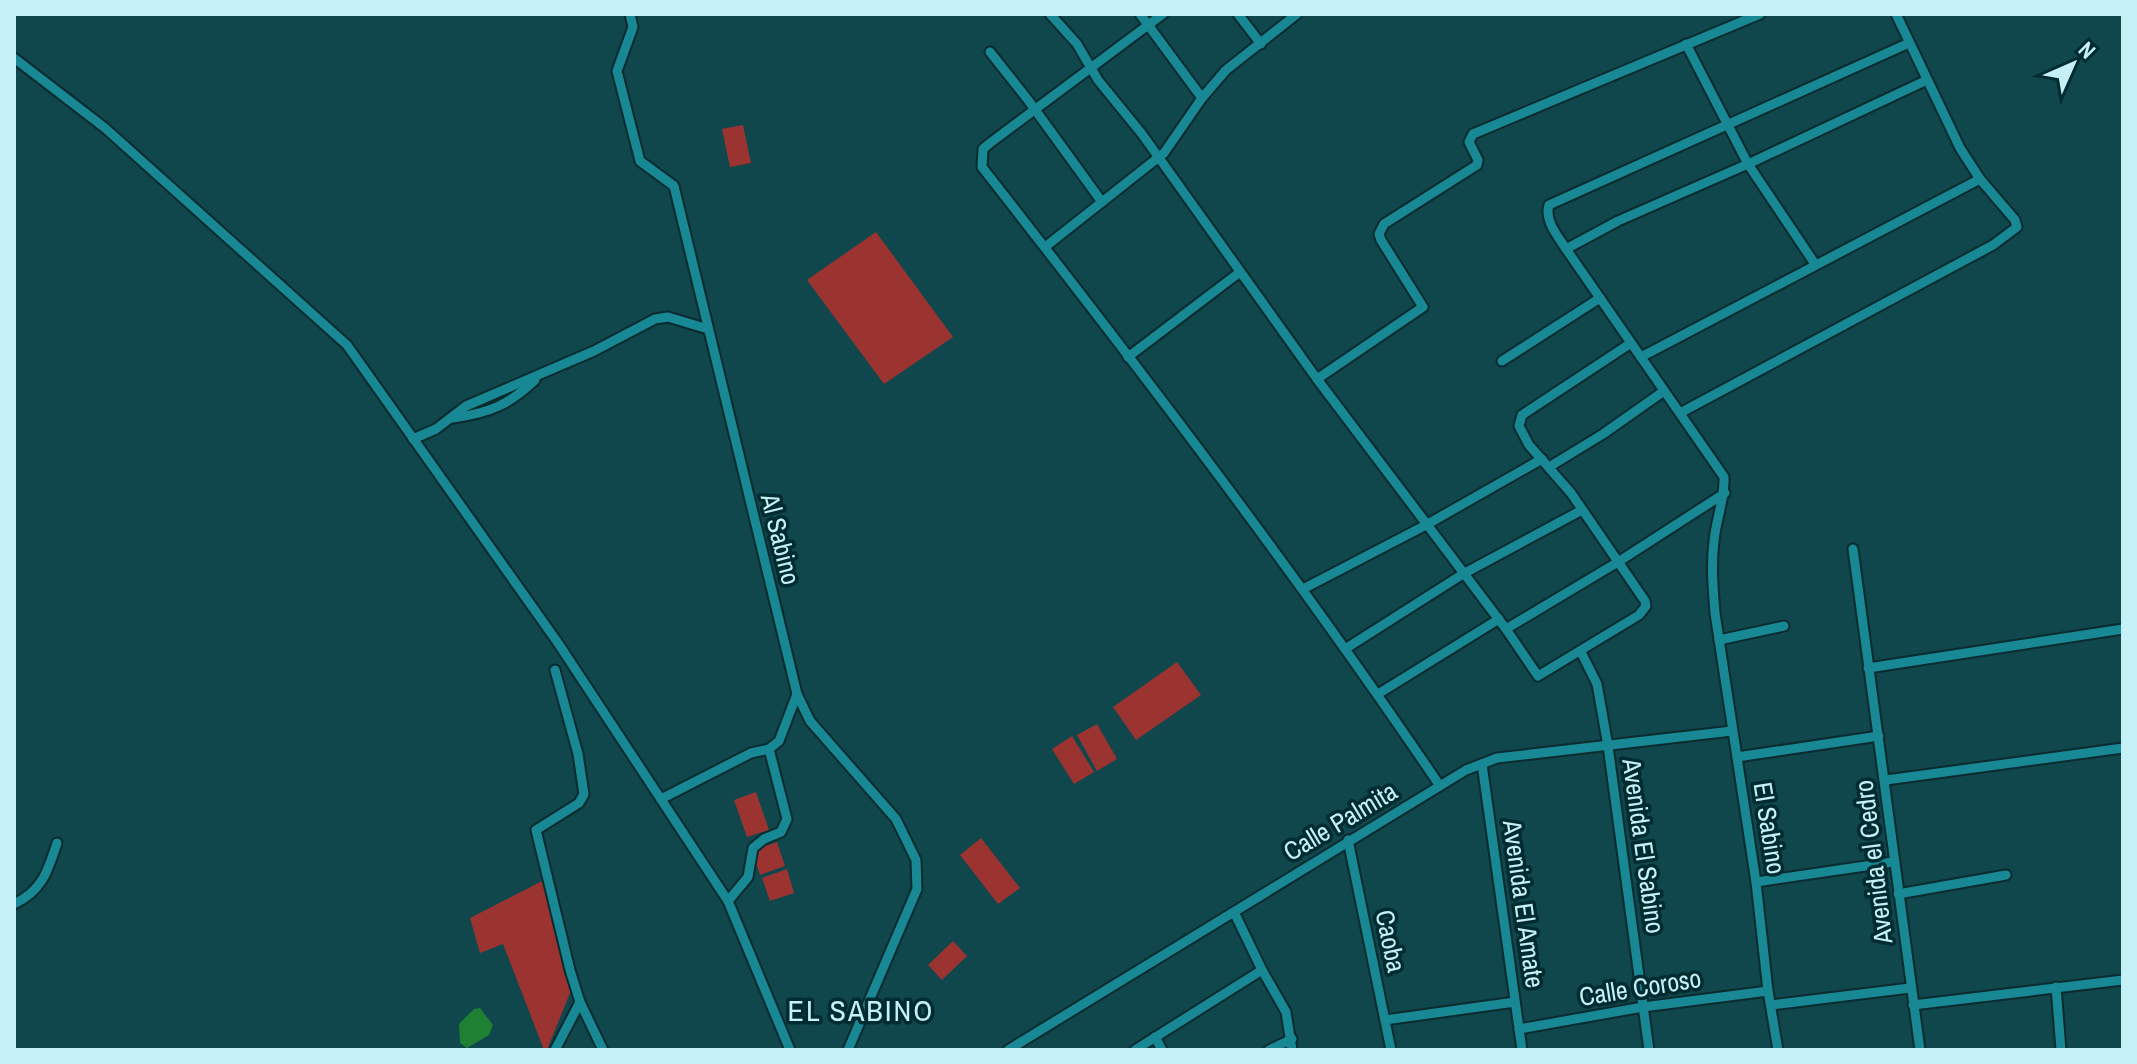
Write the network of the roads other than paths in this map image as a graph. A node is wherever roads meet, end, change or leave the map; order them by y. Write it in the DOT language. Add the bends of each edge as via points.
graph roads {
  1 [pos="630,14"];
  2 [pos="1050,14"];
  3 [pos="1140,14"];
  4 [pos="1163,14"];
  5 [pos="1238,14"];
  6 [pos="1297,14"];
  7 [pos="1760,14"];
  8 [pos="1896,14"];
  9 [pos="1148,25"];
  10 [pos="1909,43"];
  11 [pos="1261,44"];
  12 [pos="1686,44"];
  13 [pos="990,52"];
  14 [pos="14,58"];
  15 [pos="1091,66"];
  16 [pos="1927,80"];
  17 [pos="1202,98"];
  18 [pos="1035,110"];
  19 [pos="1727,124"];
  20 [pos="1158,157"];
  21 [pos="1748,164"];
  22 [pos="1980,179"];
  23 [pos="1102,202"];
  24 [pos="1045,247"];
  25 [pos="1566,249"];
  26 [pos="1815,264"];
  27 [pos="1240,272"];
  28 [pos="1600,298"];
  29 [pos="708,329"];
  30 [pos="1631,343"];
  31 [pos="1128,357"];
  32 [pos="1641,357"];
  33 [pos="1502,361"];
  34 [pos="1317,379"];
  35 [pos="1664,391"];
  36 [pos="1680,413"];
  37 [pos="413,439"];
  38 [pos="1546,463"];
  39 [pos="1725,493"];
  40 [pos="1582,510"];
  41 [pos="1426,525"];
  42 [pos="1853,549"];
  43 [pos="1618,562"];
  44 [pos="1463,574"];
  45 [pos="1303,589"];
  46 [pos="1499,619"];
  47 [pos="1784,626"];
  48 [pos="1506,629"];
  49 [pos="2123,629"];
  50 [pos="1719,640"];
  51 [pos="1345,649"];
  52 [pos="1581,652"];
  53 [pos="1868,668"];
  54 [pos="555,670"];
  55 [pos="797,694"];
  56 [pos="1378,694"];
  57 [pos="1732,731"];
  58 [pos="1879,736"];
  59 [pos="1608,746"];
  60 [pos="2123,748"];
  61 [pos="769,749"];
  62 [pos="1737,757"];
  63 [pos="1482,764"];
  64 [pos="1886,780"];
  65 [pos="1440,786"];
  66 [pos="661,799"];
  67 [pos="1348,840"];
  68 [pos="57,843"];
  69 [pos="1893,862"];
  70 [pos="2006,875"];
  71 [pos="1756,882"];
  72 [pos="1898,894"];
  73 [pos="728,901"];
  74 [pos="14,904"];
  75 [pos="1234,912"];
  76 [pos="1262,970"];
  77 [pos="2123,980"];
  78 [pos="2056,987"];
  79 [pos="1910,988"];
  80 [pos="1768,991"];
  81 [pos="580,1002"];
  82 [pos="1515,1002"];
  83 [pos="1771,1005"];
  84 [pos="1913,1005"];
  85 [pos="1643,1007"];
  86 [pos="1385,1020"];
  87 [pos="1519,1029"];
  88 [pos="1155,1037"];
  89 [pos="1023,1040"];
  90 [pos="1292,1045"];
  91 [pos="555,1050"];
  92 [pos="603,1050"];
  93 [pos="790,1050"];
  94 [pos="848,1050"];
  95 [pos="1008,1050"];
  96 [pos="1029,1050"];
  97 [pos="1135,1050"];
  98 [pos="1162,1050"];
  99 [pos="1269,1050"];
  100 [pos="1391,1050"];
  101 [pos="1522,1050"];
  102 [pos="1649,1050"];
  103 [pos="1778,1050"];
  104 [pos="1920,1050"];
  105 [pos="2061,1050"];
  1 -- 29 [label="street, Al Sabino" via="633,27 617,71 640,161 674,186"];
  2 -- 15 [label="street"];
  3 -- 9 [label="street"];
  4 -- 9 [label="street"];
  5 -- 11 [label="street"];
  6 -- 11 [label="street"];
  7 -- 12 [label="street"];
  8 -- 10 [label="street"];
  9 -- 15 [label="street"];
  9 -- 17 [label="street"];
  10 -- 16 [label="street"];
  10 -- 19 [label="street"];
  11 -- 17 [label="street" via="1226,70"];
  12 -- 19 [label="street"];
  12 -- 34 [label="street" via="1473,134 1469,142 1477,165 1380,229 1381,240 1423,307"];
  13 -- 18 [label="street"];
  14 -- 37 [label="street" via="105,128 347,345"];
  15 -- 18 [label="street"];
  15 -- 20 [label="street"];
  16 -- 21 [label="street"];
  16 -- 22 [label="street"];
  17 -- 20 [label="street"];
  18 -- 23 [label="street"];
  18 -- 24 [label="street" via="983,149 981,157 982,167"];
  19 -- 21 [label="street"];
  19 -- 25 [label="street" via="1549,205 1548,219"];
  20 -- 23 [label="street"];
  20 -- 27 [label="street"];
  21 -- 25 [label="street"];
  21 -- 26 [label="street"];
  22 -- 26 [label="street"];
  22 -- 36 [label="street" via="2015,220 2014,232"];
  23 -- 24 [label="street"];
  24 -- 31 [label="street"];
  25 -- 28 [label="street"];
  26 -- 32 [label="street"];
  27 -- 31 [label="street"];
  27 -- 34 [label="street"];
  28 -- 30 [label="street"];
  28 -- 33 [label="street"];
  29 -- 37 [label="street" via="668,317 655,319 466,406"];
  29 -- 55 [label="street, Al Sabino"];
  30 -- 32 [label="street"];
  30 -- 38 [label="street" via="1522,415 1519,426"];
  31 -- 45 [label="street"];
  32 -- 35 [label="street"];
  34 -- 41 [label="street"];
  35 -- 36 [label="street"];
  35 -- 38 [label="street" via="1603,434"];
  36 -- 39 [label="street" via="1719,466"];
  37 -- 66 [label="street"];
  38 -- 40 [label="street"];
  38 -- 41 [label="street"];
  39 -- 43 [label="street"];
  39 -- 50 [label="street, El Sabino" via="1712,573"];
  40 -- 43 [label="street"];
  40 -- 44 [label="street"];
  41 -- 44 [label="street"];
  41 -- 45 [label="street"];
  42 -- 53 [label="street, Avenida el Cedro"];
  43 -- 48 [label="street"];
  43 -- 52 [label="street" via="1645,601 1644,610"];
  44 -- 46 [label="street"];
  44 -- 51 [label="street"];
  45 -- 51 [label="street"];
  46 -- 48 [label="street"];
  46 -- 56 [label="street"];
  47 -- 50 [label="street"];
  48 -- 52 [label="street" via="1538,676"];
  49 -- 53 [label="street"];
  50 -- 57 [label="street, El Sabino"];
  51 -- 56 [label="street"];
  52 -- 59 [label="street, Avenida El Sabino" via="1597,684"];
  53 -- 58 [label="street, Avenida el Cedro"];
  54 -- 81 [label="street" via="584,794 579,803 536,830"];
  55 -- 61 [label="street" via="779,741"];
  55 -- 94 [label="street, Al Sabino" via="810,721 896,819 916,860 917,889"];
  56 -- 65 [label="street"];
  57 -- 59 [label="street, Calle Palmita"];
  57 -- 62 [label="street, El Sabino"];
  58 -- 62 [label="street"];
  58 -- 64 [label="street, Avenida el Cedro"];
  59 -- 63 [label="street, Calle Palmita"];
  59 -- 85 [label="street, Avenida El Sabino"];
  60 -- 64 [label="street"];
  61 -- 66 [label="street"];
  61 -- 73 [label="street" via="787,819 781,832 753,848 748,877"];
  62 -- 71 [label="street, El Sabino"];
  63 -- 65 [label="street, Calle Palmita"];
  63 -- 82 [label="street, Avenida El Amate"];
  64 -- 69 [label="street, Avenida el Cedro"];
  65 -- 67 [label="street, Calle Palmita"];
  66 -- 73 [label="street"];
  67 -- 75 [label="street, Calle Palmita"];
  67 -- 86 [label="street, Caoba"];
  68 -- 74 [label="street" via="46,877 34,893"];
  69 -- 71 [label="street"];
  69 -- 72 [label="street, Avenida el Cedro"];
  70 -- 72 [label="street"];
  71 -- 80 [label="street, El Sabino"];
  72 -- 79 [label="street, Avenida el Cedro"];
  73 -- 93 [label="street"];
  75 -- 76 [label="street"];
  75 -- 89 [label="street, Calle Palmita"];
  76 -- 88 [label="street"];
  76 -- 90 [label="street" via="1286,1012"];
  77 -- 78 [label="street"];
  78 -- 84 [label="street"];
  78 -- 105 [label="street"];
  79 -- 83 [label="street"];
  79 -- 84 [label="street, Avenida el Cedro"];
  80 -- 83 [label="street, El Sabino"];
  80 -- 85 [label="street, Calle Coroso"];
  81 -- 91 [label="street"];
  81 -- 92 [label="street"];
  82 -- 86 [label="street"];
  82 -- 87 [label="street, Avenida El Amate"];
  83 -- 103 [label="street, El Sabino"];
  84 -- 104 [label="street, Avenida el Cedro"];
  85 -- 87 [label="street, Calle Coroso"];
  85 -- 102 [label="street, Avenida El Sabino"];
  86 -- 100 [label="street, Caoba"];
  87 -- 101 [label="street, Avenida El Amate"];
  88 -- 97 [label="street"];
  88 -- 98 [label="street"];
  89 -- 95 [label="street, Calle Palmita"];
  89 -- 96 [label="street"];
  90 -- 99 [label="street"];
}
